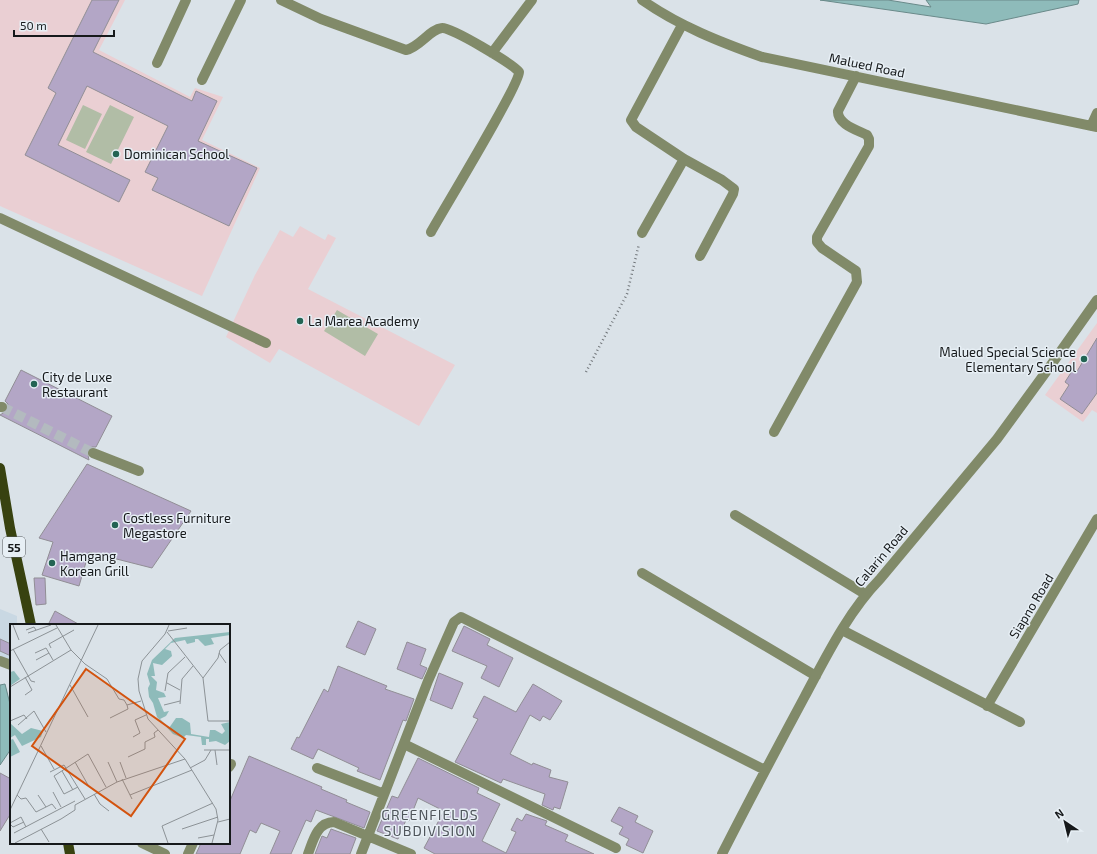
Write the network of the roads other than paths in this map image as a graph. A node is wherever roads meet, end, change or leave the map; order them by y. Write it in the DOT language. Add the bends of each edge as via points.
graph roads {
  1 [pos="186,0"];
  2 [pos="241,0"];
  3 [pos="281,0"];
  4 [pos="532,0"];
  5 [pos="642,0"];
  6 [pos="682,25"];
  7 [pos="492,53"];
  8 [pos="157,63"];
  9 [pos="856,76"];
  10 [pos="202,80"];
  11 [pos="1097,113"];
  12 [pos="1094,126"];
  13 [pos="684,159"];
  14 [pos="0,218"];
  15 [pos="431,232"];
  16 [pos="642,233"];
  17 [pos="700,256"];
  18 [pos="1097,300"];
  19 [pos="266,343"];
  20 [pos="774,432"];
  21 [pos="92,453"];
  22 [pos="0,468"];
  23 [pos="139,471"];
  24 [pos="735,514"];
  25 [pos="1097,520"];
  26 [pos="642,573"];
  27 [pos="865,594"];
  28 [pos="31,624"];
  29 [pos="842,630"];
  30 [pos="0,661"];
  31 [pos="10,665"];
  32 [pos="816,676"];
  33 [pos="987,706"];
  34 [pos="1020,722"];
  35 [pos="404,744"];
  36 [pos="317,768"];
  37 [pos="765,770"];
  38 [pos="384,794"];
  39 [pos="369,835"];
  40 [pos="68,844"];
  41 [pos="144,844"];
  42 [pos="193,844"];
  43 [pos="616,848"];
  44 [pos="70,854"];
  45 [pos="165,854"];
  46 [pos="188,854"];
  47 [pos="308,854"];
  48 [pos="361,854"];
  49 [pos="411,854"];
  50 [pos="722,854"];
  1 -- 8 [label="street"];
  2 -- 10 [label="street"];
  3 -- 7 [label="street" via="321,19 397,48 410,49 441,28 448,28"];
  4 -- 7 [label="street"];
  5 -- 6 [label="street, Malued Road"];
  6 -- 9 [label="street, Malued Road" via="762,57"];
  6 -- 13 [label="street" via="654,80 631,117 636,127"];
  7 -- 15 [label="street" via="517,70 519,76"];
  9 -- 12 [label="street, Malued Road"];
  9 -- 20 [label="street" via="838,111 838,116 842,122 867,135 869,146 817,237 817,242 856,271 857,282"];
  11 -- 12 [label="street"];
  13 -- 16 [label="street"];
  13 -- 17 [label="street" via="734,189"];
  14 -- 19 [label="street"];
  18 -- 27 [label="street, Calarin Road" via="1052,366 996,439"];
  21 -- 23 [label="street"];
  22 -- 28 [label="main road, 55"];
  24 -- 27 [label="street"];
  25 -- 33 [label="street, Siapno Road"];
  26 -- 32 [label="street"];
  27 -- 29 [label="street, Calarin Road"];
  29 -- 32 [label="street, Calarin Road"];
  29 -- 33 [label="street"];
  30 -- 31 [label="street"];
  32 -- 37 [label="street, Calarin Road"];
  33 -- 34 [label="street"];
  35 -- 37 [label="street" via="454,622 461,617"];
  35 -- 38 [label="street"];
  35 -- 43 [label="street"];
  36 -- 38 [label="street"];
  37 -- 50 [label="street, Calarin Road"];
  38 -- 39 [label="street"];
  39 -- 47 [label="street" via="329,822 317,831"];
  39 -- 48 [label="street"];
  39 -- 49 [label="street"];
  40 -- 44 [label="main road"];
  41 -- 45 [label="street"];
  42 -- 46 [label="street"];
}
